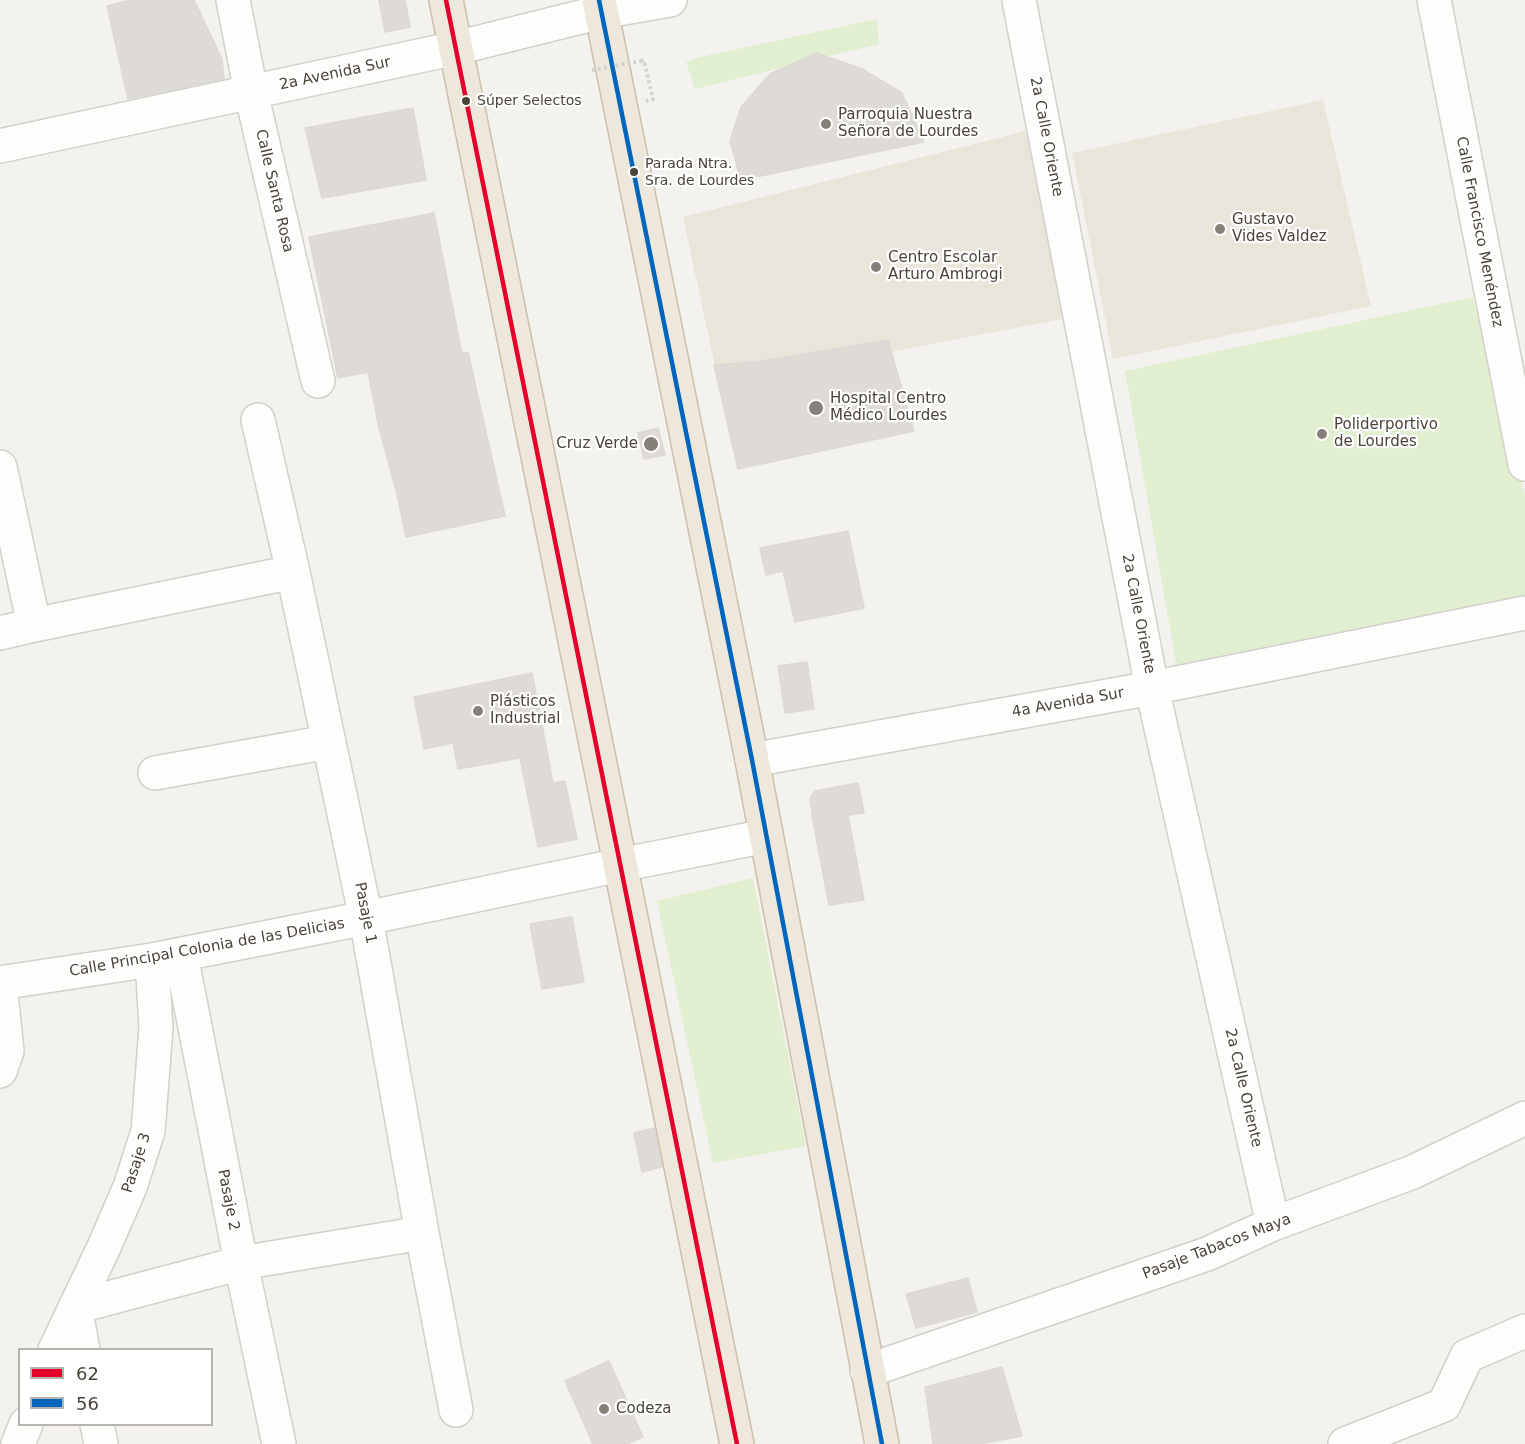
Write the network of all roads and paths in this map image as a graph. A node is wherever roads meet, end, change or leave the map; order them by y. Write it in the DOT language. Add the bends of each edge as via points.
graph roads {
  1 [pos="233,0"];
  2 [pos="446,0"];
  3 [pos="670,0"];
  4 [pos="1019,0"];
  5 [pos="1434,0"];
  6 [pos="600,6"];
  7 [pos="456,48"];
  8 [pos="592,70"];
  9 [pos="251,92"];
  10 [pos="653,99"];
  11 [pos="0,146"];
  12 [pos="318,381"];
  13 [pos="258,420"];
  14 [pos="1525,464"];
  15 [pos="0,467"];
  16 [pos="293,572"];
  17 [pos="1525,613"];
  18 [pos="34,625"];
  19 [pos="0,633"];
  20 [pos="1152,688"];
  21 [pos="328,742"];
  22 [pos="752,760"];
  23 [pos="155,773"];
  24 [pos="765,836"];
  25 [pos="620,865"];
  26 [pos="366,918"];
  27 [pos="166,957"];
  28 [pos="0,983"];
  29 [pos="0,1071"];
  30 [pos="1525,1118"];
  31 [pos="1274,1224"];
  32 [pos="422,1233"];
  33 [pos="241,1263"];
  34 [pos="75,1307"];
  35 [pos="1525,1331"];
  36 [pos="56,1348"];
  37 [pos="83,1348"];
  38 [pos="867,1371"];
  39 [pos="456,1410"];
  40 [pos="26,1426"];
  41 [pos="97,1426"];
  42 [pos="18,1444"];
  43 [pos="101,1444"];
  44 [pos="279,1444"];
  45 [pos="737,1444"];
  46 [pos="882,1444"];
  47 [pos="1346,1444"];
  1 -- 9 [label="street, Calle Santa Rosa"];
  2 -- 7 [label="highway"];
  3 -- 6 [label="street, 2a Avenida Sur"];
  4 -- 20 [label="street, 2a Calle Oriente"];
  5 -- 14 [label="street, Calle Francisco Menéndez"];
  6 -- 7 [label="street, 2a Avenida Sur"];
  6 -- 22 [label="highway"];
  7 -- 9 [label="street, 2a Avenida Sur"];
  7 -- 25 [label="highway"];
  8 -- 10 [label="path, bridge" via="642,60"];
  9 -- 11 [label="street, 2a Avenida Sur"];
  9 -- 12 [label="street, Calle Santa Rosa"];
  13 -- 16 [label="street, Pasaje 1"];
  15 -- 18 [label="street"];
  16 -- 18 [label="street"];
  16 -- 21 [label="street, Pasaje 1"];
  17 -- 20 [label="street, 4a Avenida Sur"];
  18 -- 19 [label="street"];
  20 -- 22 [label="street, 4a Avenida Sur"];
  20 -- 31 [label="street, 2a Calle Oriente"];
  21 -- 23 [label="street"];
  21 -- 26 [label="street, Pasaje 1"];
  22 -- 24 [label="highway"];
  24 -- 25 [label="street, Calle Principal Colonia de las Delicias"];
  24 -- 38 [label="highway"];
  25 -- 26 [label="street, Calle Principal Colonia de las Delicias"];
  25 -- 45 [label="highway"];
  26 -- 27 [label="street, Calle Principal Colonia de las Delicias"];
  26 -- 32 [label="street, Pasaje 1"];
  27 -- 28 [label="street, Calle Principal Colonia de las Delicias"];
  27 -- 33 [label="street, Pasaje 2"];
  27 -- 34 [label="street, Pasaje 3" via="148,1131 130,1186"];
  28 -- 29 [label="street" via="7,1051"];
  30 -- 31 [label="street, Pasaje Tabacos Maya" via="1413,1172"];
  31 -- 38 [label="street, Pasaje Tabacos Maya" via="1207,1254"];
  32 -- 33 [label="street"];
  32 -- 39 [label="street, Pasaje 1"];
  33 -- 34 [label="street"];
  33 -- 44 [label="street, Pasaje 2"];
  34 -- 36 [label="street, Pasaje 3"];
  34 -- 37 [label="street"];
  35 -- 47 [label="street" via="1467,1356 1444,1405"];
  38 -- 46 [label="highway"];
  40 -- 42 [label="street"];
  41 -- 43 [label="street"];
}
